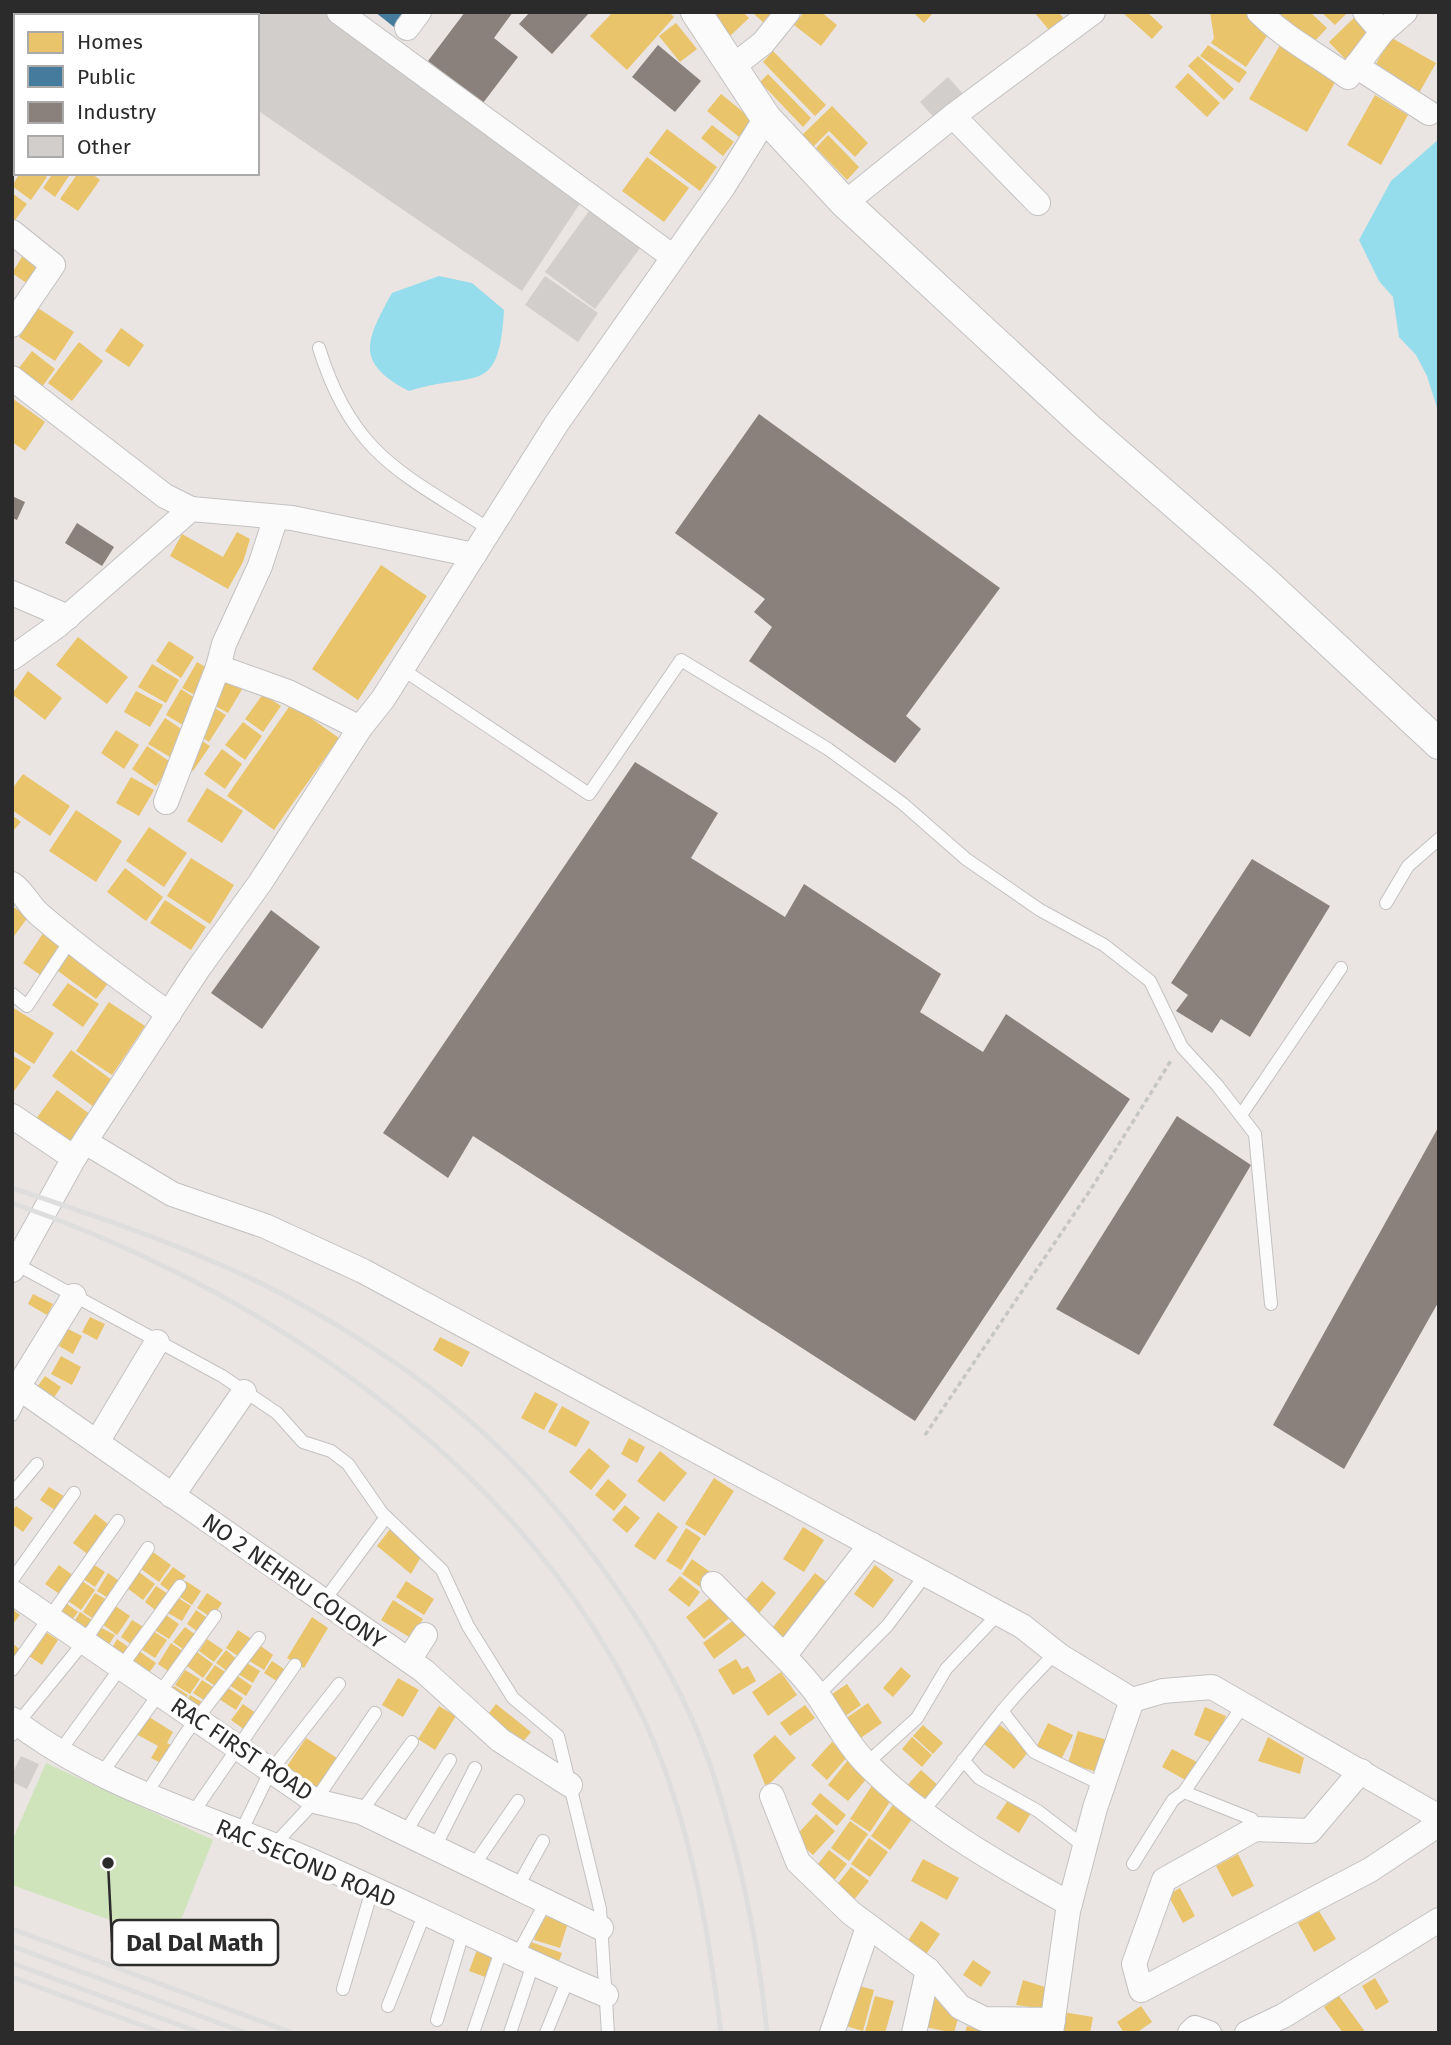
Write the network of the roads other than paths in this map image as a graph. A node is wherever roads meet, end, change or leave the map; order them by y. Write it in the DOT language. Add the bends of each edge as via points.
graph roads {
  1 [pos="339,12"];
  2 [pos="696,12"];
  3 [pos="788,12"];
  4 [pos="1093,12"];
  5 [pos="1259,12"];
  6 [pos="1365,12"];
  7 [pos="1405,12"];
  8 [pos="1382,32"];
  9 [pos="1356,66"];
  10 [pos="731,68"];
  11 [pos="1429,113"];
  12 [pos="953,117"];
  13 [pos="766,118"];
  14 [pos="845,203"];
  15 [pos="1038,203"];
  16 [pos="12,232"];
  17 [pos="673,257"];
  18 [pos="12,325"];
  19 [pos="319,348"];
  20 [pos="12,378"];
  21 [pos="191,509"];
  22 [pos="276,517"];
  23 [pos="489,529"];
  24 [pos="474,555"];
  25 [pos="12,593"];
  26 [pos="68,617"];
  27 [pos="12,658"];
  28 [pos="218,667"];
  29 [pos="402,669"];
  30 [pos="360,728"];
  31 [pos="1439,744"];
  32 [pos="166,803"];
  33 [pos="1439,839"];
  34 [pos="12,884"];
  35 [pos="1386,903"];
  36 [pos="70,941"];
  37 [pos="1340,968"];
  38 [pos="12,994"];
  39 [pos="169,1014"];
  40 [pos="1241,1115"];
  41 [pos="12,1116"];
  42 [pos="80,1150"];
  43 [pos="14,1267"];
  44 [pos="74,1296"];
  45 [pos="1271,1304"];
  46 [pos="157,1342"];
  47 [pos="18,1387"];
  48 [pos="244,1392"];
  49 [pos="12,1415"];
  50 [pos="97,1442"];
  51 [pos="37,1464"];
  52 [pos="74,1493"];
  53 [pos="12,1494"];
  54 [pos="172,1496"];
  55 [pos="386,1517"];
  56 [pos="118,1521"];
  57 [pos="872,1544"];
  58 [pos="148,1548"];
  59 [pos="926,1574"];
  60 [pos="12,1580"];
  61 [pos="713,1584"];
  62 [pos="180,1586"];
  63 [pos="12,1592"];
  64 [pos="324,1601"];
  65 [pos="999,1613"];
  66 [pos="215,1616"];
  67 [pos="50,1617"];
  68 [pos="425,1635"];
  69 [pos="259,1638"];
  70 [pos="84,1642"];
  71 [pos="1055,1653"];
  72 [pos="784,1656"];
  73 [pos="409,1660"];
  74 [pos="295,1665"];
  75 [pos="122,1668"];
  76 [pos="12,1670"];
  77 [pos="339,1684"];
  78 [pos="160,1693"];
  79 [pos="818,1695"];
  80 [pos="1132,1700"];
  81 [pos="1244,1704"];
  82 [pos="1002,1711"];
  83 [pos="375,1713"];
  84 [pos="198,1718"];
  85 [pos="14,1726"];
  86 [pos="412,1742"];
  87 [pos="238,1745"];
  88 [pos="60,1751"];
  89 [pos="450,1760"];
  90 [pos="962,1760"];
  91 [pos="867,1763"];
  92 [pos="475,1768"];
  93 [pos="1361,1771"];
  94 [pos="270,1772"];
  95 [pos="102,1773"];
  96 [pos="570,1785"];
  97 [pos="1103,1785"];
  98 [pos="1184,1792"];
  99 [pos="146,1794"];
  100 [pos="772,1796"];
  101 [pos="315,1801"];
  102 [pos="518,1801"];
  103 [pos="361,1812"];
  104 [pos="922,1812"];
  105 [pos="192,1814"];
  106 [pos="1439,1817"];
  107 [pos="1439,1824"];
  108 [pos="1255,1829"];
  109 [pos="405,1833"];
  110 [pos="240,1834"];
  111 [pos="543,1841"];
  112 [pos="274,1846"];
  113 [pos="435,1847"];
  114 [pos="1085,1847"];
  115 [pos="1133,1864"];
  116 [pos="474,1865"];
  117 [pos="518,1886"];
  118 [pos="372,1890"];
  119 [pos="547,1900"];
  120 [pos="1070,1904"];
  121 [pos="424,1914"];
  122 [pos="1439,1920"];
  123 [pos="868,1927"];
  124 [pos="601,1928"];
  125 [pos="463,1933"];
  126 [pos="517,1957"];
  127 [pos="928,1970"];
  128 [pos="568,1979"];
  129 [pos="343,1989"];
  130 [pos="606,1995"];
  131 [pos="388,2006"];
  132 [pos="437,2020"];
  133 [pos="1052,2026"];
  134 [pos="473,2033"];
  135 [pos="510,2033"];
  136 [pos="546,2033"];
  137 [pos="608,2033"];
  138 [pos="832,2033"];
  139 [pos="914,2033"];
  140 [pos="1190,2033"];
  141 [pos="1209,2033"];
  142 [pos="1247,2033"];
  1 -- 17 [label="street"];
  2 -- 10 [label="street"];
  3 -- 10 [label="street" via="763,43"];
  4 -- 12 [label="street"];
  5 -- 9 [label="street" via="1283,37 1348,77"];
  6 -- 8 [label="street"];
  7 -- 8 [label="street"];
  8 -- 9 [label="street"];
  9 -- 11 [label="street"];
  10 -- 13 [label="street"];
  12 -- 14 [label="street"];
  12 -- 15 [label="street"];
  13 -- 14 [label="street"];
  13 -- 17 [label="street"];
  14 -- 31 [label="street"];
  16 -- 18 [label="street" via="52,265"];
  17 -- 23 [label="street" via="556,423"];
  19 -- 23 [label="lane" via="345,415 368,444 425,490"];
  20 -- 21 [label="street" via="165,496"];
  21 -- 22 [label="street"];
  21 -- 26 [label="street"];
  22 -- 24 [label="street"];
  22 -- 28 [label="street"];
  23 -- 24 [label="street"];
  24 -- 29 [label="street"];
  25 -- 26 [label="street"];
  26 -- 27 [label="street"];
  28 -- 30 [label="street" via="288,692"];
  28 -- 32 [label="street"];
  29 -- 30 [label="street"];
  29 -- 40 [label="lane" via="589,794 681,660 828,749 902,803 966,859 1040,910 1104,945 1150,981 1182,1046"];
  30 -- 39 [label="street"];
  33 -- 35 [label="lane" via="1408,866"];
  34 -- 36 [label="street" via="23,892 28,906"];
  36 -- 38 [label="lane" via="27,1006"];
  36 -- 39 [label="street"];
  37 -- 40 [label="lane"];
  39 -- 42 [label="street"];
  40 -- 45 [label="lane" via="1255,1134"];
  41 -- 42 [label="street"];
  42 -- 43 [label="street"];
  42 -- 57 [label="street" via="172,1194 265,1226 362,1271"];
  43 -- 44 [label="lane"];
  44 -- 46 [label="lane"];
  44 -- 47 [label="street"];
  46 -- 48 [label="lane"];
  46 -- 50 [label="street"];
  47 -- 49 [label="lane"];
  47 -- 50 [label="street, NO 2 NEHRU COLONY"];
  48 -- 54 [label="street"];
  48 -- 55 [label="lane" via="277,1413 303,1442 331,1451 348,1464"];
  50 -- 54 [label="street, NO 2 NEHRU COLONY"];
  51 -- 53 [label="lane"];
  52 -- 60 [label="lane"];
  54 -- 64 [label="street, NO 2 NEHRU COLONY"];
  55 -- 64 [label="lane"];
  55 -- 96 [label="lane" via="442,1570 468,1626 513,1698 558,1736"];
  56 -- 67 [label="lane"];
  57 -- 59 [label="street"];
  57 -- 72 [label="street"];
  58 -- 70 [label="lane"];
  59 -- 65 [label="street"];
  59 -- 79 [label="lane" via="887,1626"];
  61 -- 72 [label="street"];
  62 -- 75 [label="lane"];
  63 -- 67 [label="street, RAC FIRST ROAD"];
  64 -- 73 [label="street, NO 2 NEHRU COLONY"];
  65 -- 71 [label="street"];
  65 -- 91 [label="lane" via="946,1670 917,1718"];
  66 -- 78 [label="lane"];
  67 -- 70 [label="street, RAC FIRST ROAD"];
  67 -- 76 [label="lane"];
  68 -- 73 [label="street"];
  69 -- 84 [label="lane"];
  70 -- 75 [label="street, RAC FIRST ROAD"];
  70 -- 85 [label="lane"];
  71 -- 80 [label="street"];
  71 -- 82 [label="lane"];
  72 -- 79 [label="street"];
  73 -- 96 [label="street, NO 2 NEHRU COLONY" via="500,1740"];
  74 -- 87 [label="lane"];
  75 -- 78 [label="street, RAC FIRST ROAD"];
  75 -- 88 [label="lane"];
  77 -- 94 [label="lane"];
  78 -- 84 [label="street, RAC FIRST ROAD"];
  78 -- 95 [label="lane"];
  79 -- 91 [label="street"];
  80 -- 81 [label="street" via="1163,1691 1212,1687"];
  80 -- 97 [label="street"];
  81 -- 93 [label="street"];
  81 -- 98 [label="lane"];
  82 -- 90 [label="lane"];
  82 -- 97 [label="lane" via="1034,1752"];
  83 -- 101 [label="lane"];
  84 -- 87 [label="street, RAC FIRST ROAD"];
  84 -- 99 [label="lane"];
  85 -- 88 [label="street, RAC SECOND ROAD"];
  86 -- 103 [label="lane"];
  87 -- 94 [label="street, RAC FIRST ROAD"];
  87 -- 105 [label="lane"];
  88 -- 95 [label="street, RAC SECOND ROAD"];
  89 -- 109 [label="lane"];
  90 -- 104 [label="lane"];
  90 -- 114 [label="lane" via="979,1778 1038,1811"];
  91 -- 104 [label="street"];
  92 -- 113 [label="lane"];
  93 -- 106 [label="street"];
  93 -- 108 [label="street" via="1310,1830"];
  94 -- 101 [label="street, RAC FIRST ROAD"];
  94 -- 110 [label="lane"];
  95 -- 99 [label="street, RAC SECOND ROAD"];
  96 -- 124 [label="lane"];
  97 -- 114 [label="street"];
  98 -- 108 [label="lane" via="1252,1819"];
  98 -- 115 [label="lane" via="1173,1800"];
  99 -- 105 [label="street, RAC SECOND ROAD"];
  100 -- 123 [label="street" via="798,1862"];
  101 -- 103 [label="street, RAC FIRST ROAD"];
  101 -- 112 [label="lane"];
  102 -- 116 [label="lane"];
  103 -- 109 [label="street, RAC FIRST ROAD"];
  104 -- 120 [label="street" via="1005,1868"];
  105 -- 110 [label="street, RAC SECOND ROAD"];
  107 -- 108 [label="street" via="1370,1870 1142,1990 1133,1964 1164,1880"];
  109 -- 113 [label="street, RAC FIRST ROAD"];
  110 -- 112 [label="street, RAC SECOND ROAD"];
  111 -- 117 [label="lane"];
  112 -- 118 [label="street, RAC SECOND ROAD"];
  113 -- 116 [label="street, RAC FIRST ROAD"];
  114 -- 120 [label="street"];
  116 -- 117 [label="street, RAC FIRST ROAD"];
  117 -- 119 [label="street, RAC FIRST ROAD"];
  118 -- 121 [label="street, RAC SECOND ROAD"];
  118 -- 129 [label="lane"];
  119 -- 124 [label="street, RAC FIRST ROAD"];
  119 -- 126 [label="lane"];
  120 -- 133 [label="street"];
  121 -- 125 [label="street, RAC SECOND ROAD"];
  121 -- 131 [label="lane"];
  122 -- 142 [label="street" via="1283,2016"];
  123 -- 127 [label="street"];
  123 -- 138 [label="street"];
  124 -- 130 [label="lane"];
  125 -- 126 [label="street, RAC SECOND ROAD"];
  125 -- 132 [label="lane"];
  126 -- 128 [label="street, RAC SECOND ROAD"];
  126 -- 134 [label="lane"];
  126 -- 135 [label="lane"];
  127 -- 133 [label="street" via="960,2007 984,2019"];
  127 -- 139 [label="street"];
  128 -- 130 [label="street, RAC SECOND ROAD"];
  128 -- 136 [label="lane"];
  130 -- 137 [label="lane"];
  140 -- 141 [label="street" via="1195,2028"];
}
